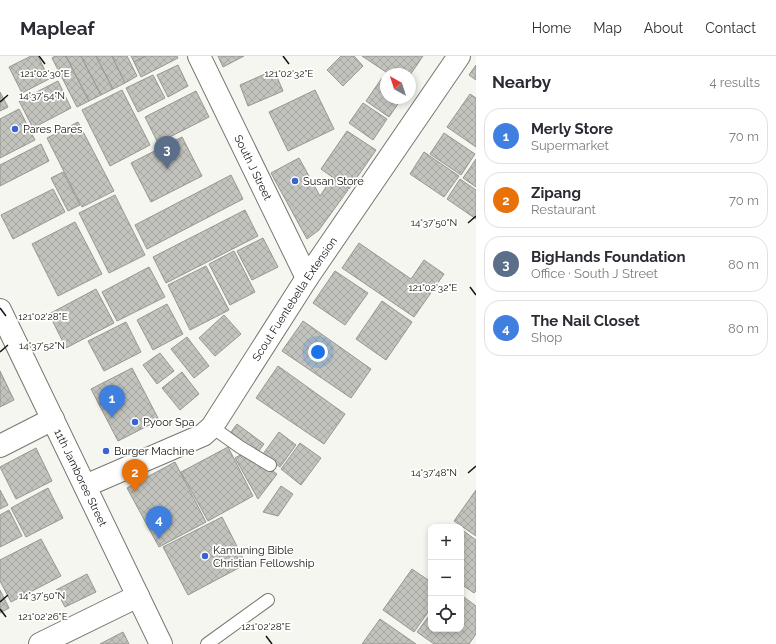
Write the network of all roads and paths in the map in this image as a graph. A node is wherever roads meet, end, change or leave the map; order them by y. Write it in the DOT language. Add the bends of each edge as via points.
graph roads {
  1 [pos="199,56"];
  2 [pos="459,56"];
  3 [pos="307,278"];
  4 [pos="0,310"];
  5 [pos="53,419"];
  6 [pos="212,427"];
  7 [pos="0,446"];
  8 [pos="270,465"];
  9 [pos="85,486"];
  10 [pos="138,596"];
  11 [pos="268,600"];
  12 [pos="40,644"];
  13 [pos="161,644"];
  14 [pos="208,644"];
  1 -- 3 [label="street, South J Street"];
  2 -- 3 [label="street, Scout Fuentebella Extension"];
  3 -- 6 [label="street, Scout Fuentebella Extension"];
  4 -- 5 [label="street, 11th Jamboree Street"];
  5 -- 7 [label="street"];
  5 -- 9 [label="street, 11th Jamboree Street"];
  6 -- 8 [label="lane"];
  6 -- 9 [label="street, Scout Fuentebella Extension" via="203,435"];
  9 -- 10 [label="street, 11th Jamboree Street"];
  10 -- 12 [label="street"];
  10 -- 13 [label="street, 11th Jamboree Street"];
  11 -- 14 [label="lane"];
}
